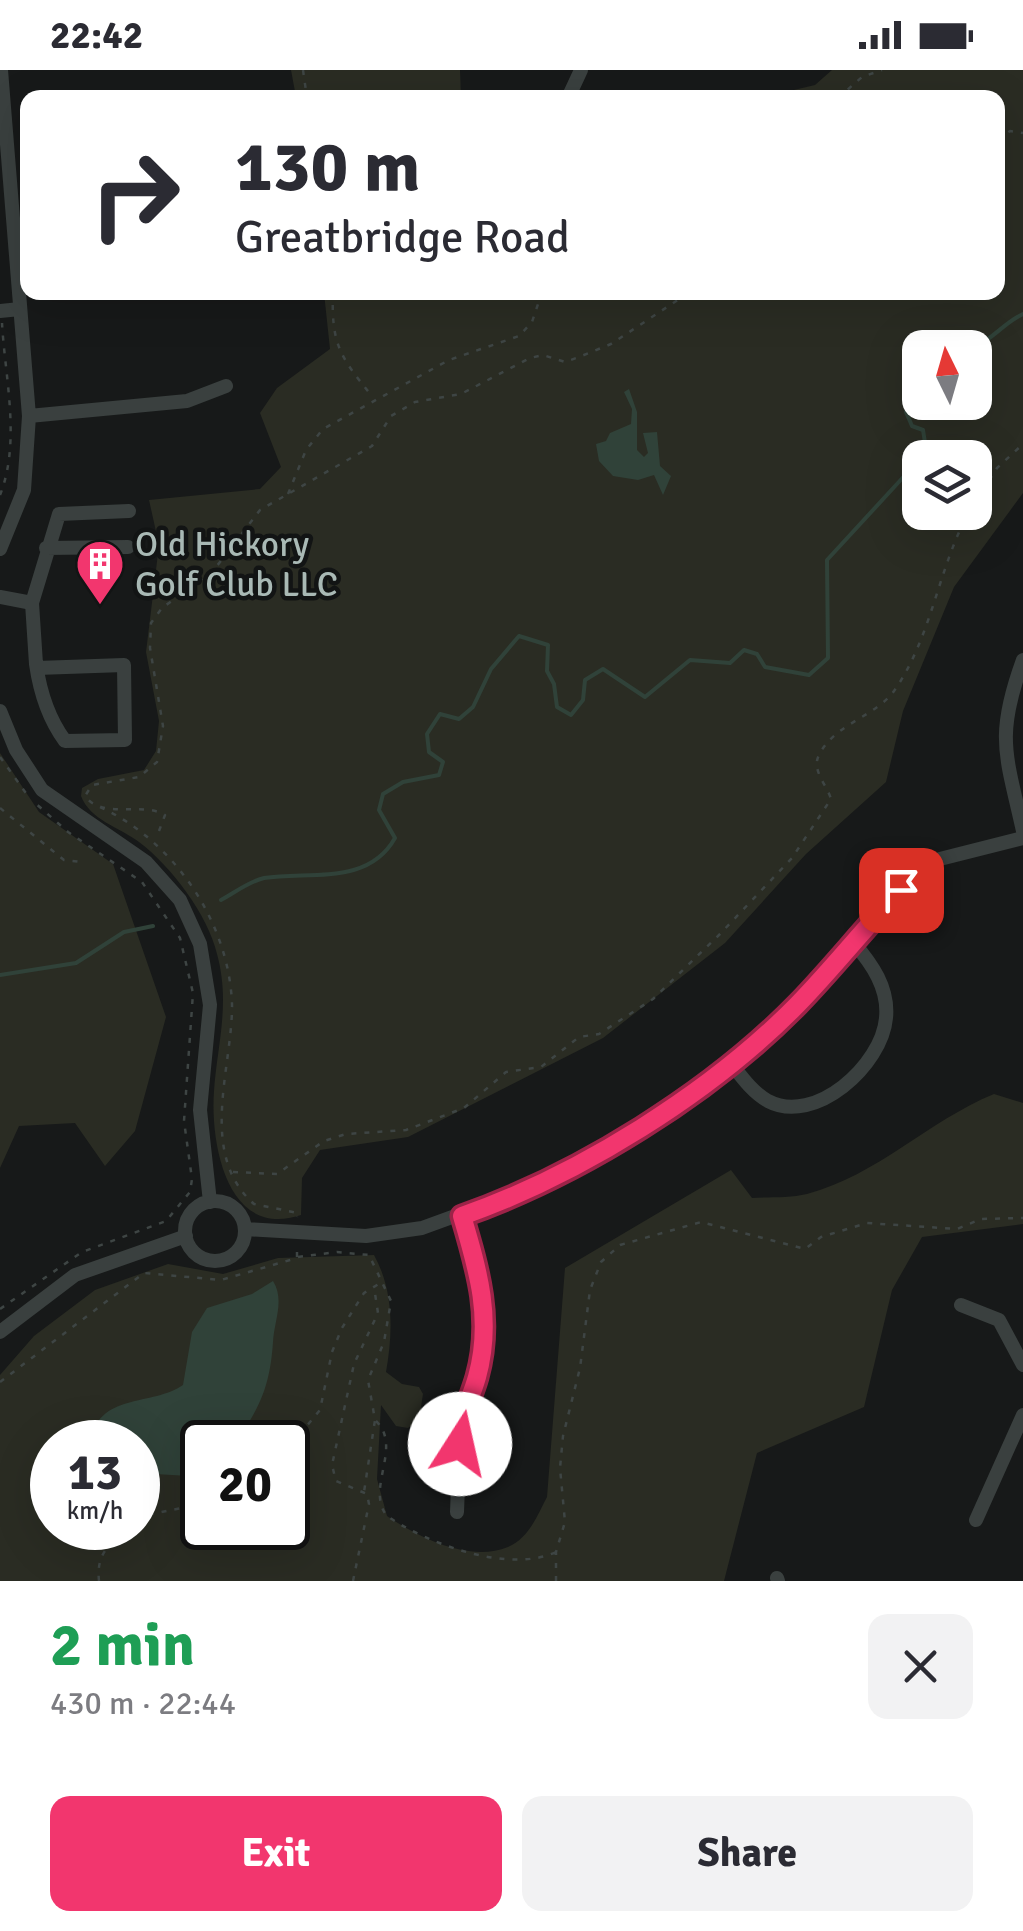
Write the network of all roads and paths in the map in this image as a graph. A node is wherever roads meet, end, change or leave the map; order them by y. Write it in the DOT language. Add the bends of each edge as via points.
graph roads {
  1 [pos="0,70"];
  2 [pos="882,70"];
  3 [pos="847,90"];
  4 [pos="4,188"];
  5 [pos="20,232"];
  6 [pos="334,300"];
  7 [pos="539,300"];
  8 [pos="678,300"];
  9 [pos="20,309"];
  10 [pos="0,311"];
  11 [pos="226,386"];
  12 [pos="374,398"];
  13 [pos="29,416"];
  14 [pos="1023,444"];
  15 [pos="992,476"];
  16 [pos="0,495"];
  17 [pos="288,495"];
  18 [pos="129,510"];
  19 [pos="961,530"];
  20 [pos="128,546"];
  21 [pos="46,548"];
  22 [pos="0,549"];
  23 [pos="0,597"];
  24 [pos="32,603"];
  25 [pos="1023,660"];
  26 [pos="37,668"];
  27 [pos="0,712"];
  28 [pos="0,757"];
  29 [pos="0,808"];
  30 [pos="159,831"];
  31 [pos="1023,834"];
  32 [pos="84,862"];
  33 [pos="853,942"];
  34 [pos="730,1062"];
  35 [pos="233,1172"];
  36 [pos="210,1202"];
  37 [pos="462,1216"];
  38 [pos="1023,1218"];
  39 [pos="245,1229"];
  40 [pos="186,1236"];
  41 [pos="297,1258"];
  42 [pos="384,1281"];
  43 [pos="374,1287"];
  44 [pos="961,1305"];
  45 [pos="0,1309"];
  46 [pos="0,1332"];
  47 [pos="1023,1365"];
  48 [pos="1023,1414"];
  49 [pos="375,1420"];
  50 [pos="310,1422"];
  51 [pos="364,1492"];
  52 [pos="457,1512"];
  53 [pos="976,1520"];
  54 [pos="107,1550"];
  55 [pos="556,1552"];
  56 [pos="98,1581"];
  57 [pos="353,1581"];
  58 [pos="556,1581"];
  1 -- 4 [label="street"];
  2 -- 3 [label="path"];
  4 -- 5 [label="street"];
  5 -- 9 [label="street"];
  6 -- 12 [label="path" via="339,354"];
  7 -- 12 [label="path" via="518,336 449,360"];
  8 -- 17 [label="path" via="579,358 530,358 461,394 414,402 391,416 372,446"];
  9 -- 10 [label="street"];
  9 -- 13 [label="street"];
  10 -- 16 [label="path" via="10,431"];
  11 -- 13 [label="street" via="188,400"];
  12 -- 17 [label="path" via="310,443"];
  13 -- 22 [label="street" via="24,490"];
  14 -- 15 [label="path"];
  17 -- 30 [label="path" via="260,510 213,572 162,608 152,623 162,726 157,762 139,776 86,790 98,807 156,810 165,816"];
  18 -- 21 [label="street" via="59,514"];
  19 -- 35 [label="path" via="921,640 894,690 819,753 816,763 831,798 802,845 653,999 599,1034 579,1036 541,1067 506,1072 464,1108 406,1130 324,1141 277,1174"];
  20 -- 21 [label="street"];
  21 -- 24 [label="street"];
  23 -- 24 [label="street"];
  24 -- 26 [label="street"];
  25 -- 31 [label="street" via="1003,730"];
  26 -- 26 [label="street" via="40,692 65,741 125,740 124,665"];
  27 -- 36 [label="street" via="42,790 165,881 200,944 210,1005 200,1110"];
  28 -- 45 [label="path" via="40,809 117,861 166,912 189,968 194,1025 184,1120 192,1180 182,1204 166,1222 59,1264"];
  29 -- 32 [label="path" via="64,860"];
  31 -- 33 [label="street" via="928,862"];
  33 -- 34 [label="street" via="796,1006"];
  33 -- 34 [label="street" via="873,965 886,1004 883,1033 870,1060 820,1102 792,1106 754,1091"];
  34 -- 37 [label="street" via="596,1154"];
  36 -- 39 [label="street" via="231,1206"];
  36 -- 40 [label="street" via="193,1210"];
  37 -- 39 [label="street" via="366,1236"];
  37 -- 52 [label="street" via="485,1309 477,1376 462,1410"];
  38 -- 55 [label="path" via="981,1219 957,1229 867,1222 820,1237 805,1250 701,1222 620,1245 601,1262 590,1290 563,1436 565,1522"];
  39 -- 40 [label="street" via="236,1253 214,1261 192,1250"];
  40 -- 46 [label="street" via="75,1275"];
  41 -- 42 [label="path" via="369,1256"];
  42 -- 43 [label="path"];
  42 -- 49 [label="path" via="390,1317 366,1390"];
  43 -- 50 [label="path" via="342,1328 320,1410"];
  43 -- 51 [label="path" via="378,1313 354,1364 332,1465 336,1481"];
  44 -- 47 [label="street" via="999,1320"];
  48 -- 53 [label="street"];
  49 -- 51 [label="path"];
  49 -- 55 [label="path" via="386,1442 379,1488 387,1516 406,1530 520,1561"];
  51 -- 57 [label="path" via="370,1504"];
  54 -- 56 [label="path"];
  55 -- 58 [label="path"];
}
